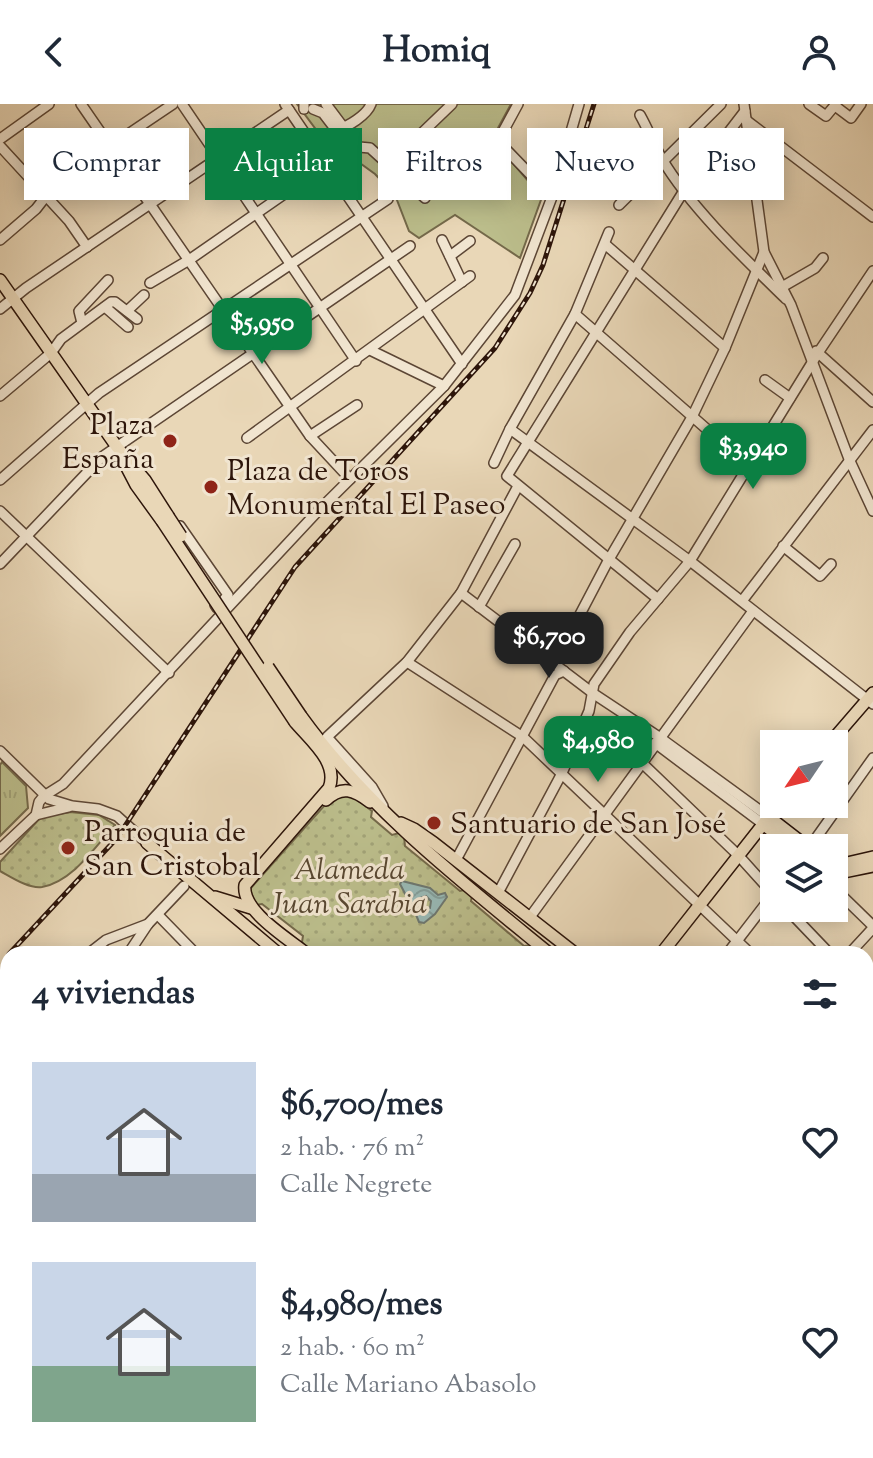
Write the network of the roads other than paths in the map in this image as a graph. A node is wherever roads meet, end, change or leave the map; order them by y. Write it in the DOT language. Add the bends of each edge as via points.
graph roads {
  1 [pos="49,104"];
  2 [pos="81,104"];
  3 [pos="173,104"];
  4 [pos="182,104"];
  5 [pos="326,104"];
  6 [pos="371,104"];
  7 [pos="452,104"];
  8 [pos="518,104"];
  9 [pos="579,104"];
  10 [pos="721,104"];
  11 [pos="809,104"];
  12 [pos="861,104"];
  13 [pos="836,105"];
  14 [pos="309,107"];
  15 [pos="289,110"];
  16 [pos="745,112"];
  17 [pos="640,115"];
  18 [pos="98,128"];
  19 [pos="137,128"];
  20 [pos="264,128"];
  21 [pos="301,128"];
  22 [pos="334,128"];
  23 [pos="344,128"];
  24 [pos="427,128"];
  25 [pos="572,128"];
  26 [pos="733,128"];
  27 [pos="205,137"];
  28 [pos="0,139"];
  29 [pos="0,146"];
  30 [pos="664,161"];
  31 [pos="205,169"];
  32 [pos="527,171"];
  33 [pos="24,172"];
  34 [pos="679,181"];
  35 [pos="679,198"];
  36 [pos="43,200"];
  37 [pos="50,200"];
  38 [pos="147,200"];
  39 [pos="247,200"];
  40 [pos="276,200"];
  41 [pos="350,200"];
  42 [pos="387,200"];
  43 [pos="551,200"];
  44 [pos="695,200"];
  45 [pos="619,205"];
  46 [pos="151,206"];
  47 [pos="256,214"];
  48 [pos="362,217"];
  49 [pos="873,217"];
  50 [pos="609,232"];
  51 [pos="0,240"];
  52 [pos="442,240"];
  53 [pos="470,241"];
  54 [pos="606,245"];
  55 [pos="410,246"];
  56 [pos="87,247"];
  57 [pos="764,252"];
  58 [pos="450,256"];
  59 [pos="823,258"];
  60 [pos="189,260"];
  61 [pos="391,260"];
  62 [pos="291,264"];
  63 [pos="634,269"];
  64 [pos="758,271"];
  65 [pos="873,271"];
  66 [pos="0,280"];
  67 [pos="108,280"];
  68 [pos="150,283"];
  69 [pos="782,287"];
  70 [pos="144,295"];
  71 [pos="12,298"];
  72 [pos="791,305"];
  73 [pos="105,307"];
  74 [pos="321,307"];
  75 [pos="0,309"];
  76 [pos="424,309"];
  77 [pos="223,310"];
  78 [pos="127,311"];
  79 [pos="575,314"];
  80 [pos="137,319"];
  81 [pos="82,323"];
  82 [pos="128,327"];
  83 [pos="594,332"];
  84 [pos="725,348"];
  85 [pos="370,350"];
  86 [pos="51,353"];
  87 [pos="252,353"];
  88 [pos="815,358"];
  89 [pos="356,361"];
  90 [pos="462,364"];
  91 [pos="765,379"];
  92 [pos="444,386"];
  93 [pos="0,396"];
  94 [pos="790,398"];
  95 [pos="873,402"];
  96 [pos="86,403"];
  97 [pos="357,405"];
  98 [pos="290,408"];
  99 [pos="692,417"];
  100 [pos="510,429"];
  101 [pos="873,430"];
  102 [pos="310,436"];
  103 [pos="247,438"];
  104 [pos="528,441"];
  105 [pos="117,447"];
  106 [pos="849,459"];
  107 [pos="494,463"];
  108 [pos="749,466"];
  109 [pos="350,479"];
  110 [pos="0,480"];
  111 [pos="140,482"];
  112 [pos="518,486"];
  113 [pos="0,511"];
  114 [pos="873,511"];
  115 [pos="633,520"];
  116 [pos="26,537"];
  117 [pos="515,544"];
  118 [pos="783,546"];
  119 [pos="608,561"];
  120 [pos="690,561"];
  121 [pos="0,564"];
  122 [pos="831,564"];
  123 [pos="461,593"];
  124 [pos="233,595"];
  125 [pos="658,599"];
  126 [pos="742,601"];
  127 [pos="479,607"];
  128 [pos="217,608"];
  129 [pos="753,611"];
  130 [pos="214,621"];
  131 [pos="407,662"];
  132 [pos="554,664"];
  133 [pos="564,671"];
  134 [pos="169,673"];
  135 [pos="594,694"];
  136 [pos="871,699"];
  137 [pos="298,719"];
  138 [pos="842,730"];
  139 [pos="523,737"];
  140 [pos="657,740"];
  141 [pos="0,751"];
  142 [pos="873,758"];
  143 [pos="641,762"];
  144 [pos="562,773"];
  145 [pos="63,784"];
  146 [pos="44,796"];
  147 [pos="72,806"];
  148 [pos="605,814"];
  149 [pos="36,815"];
  150 [pos="391,817"];
  151 [pos="766,820"];
  152 [pos="294,829"];
  153 [pos="780,834"];
  154 [pos="788,834"];
  155 [pos="819,834"];
  156 [pos="147,843"];
  157 [pos="0,849"];
  158 [pos="738,855"];
  159 [pos="456,860"];
  160 [pos="872,862"];
  161 [pos="848,867"];
  162 [pos="760,879"];
  163 [pos="184,886"];
  164 [pos="204,891"];
  165 [pos="498,893"];
  166 [pos="848,902"];
  167 [pos="700,905"];
  168 [pos="251,908"];
  169 [pos="760,912"];
  170 [pos="158,915"];
  171 [pos="530,917"];
  172 [pos="505,918"];
  173 [pos="267,921"];
  174 [pos="799,922"];
  175 [pos="148,924"];
  176 [pos="873,927"];
  177 [pos="119,934"];
  178 [pos="737,941"];
  179 [pos="97,946"];
  180 [pos="127,946"];
  181 [pos="133,946"];
  182 [pos="188,946"];
  183 [pos="269,946"];
  184 [pos="290,946"];
  185 [pos="297,946"];
  186 [pos="540,946"];
  187 [pos="558,946"];
  188 [pos="566,946"];
  189 [pos="667,946"];
  190 [pos="733,946"];
  191 [pos="742,946"];
  192 [pos="822,946"];
  193 [pos="856,946"];
  1 -- 28 [label="street"];
  2 -- 18 [label="street"];
  3 -- 19 [label="street"];
  4 -- 27 [label="street"];
  5 -- 23 [label="street"];
  6 -- 23 [label="street"];
  7 -- 24 [label="street"];
  8 -- 32 [label="street" via="498,141"];
  9 -- 25 [label="street"];
  10 -- 30 [label="street"];
  11 -- 13 [label="street" via="826,116"];
  12 -- 13 [label="street" via="851,118"];
  14 -- 15 [label="street"];
  14 -- 22 [label="street" via="323,113"];
  15 -- 20 [label="street"];
  15 -- 21 [label="street"];
  16 -- 26 [label="street"];
  16 -- 49 [label="street"];
  16 -- 57 [label="street"];
  17 -- 30 [label="street"];
  29 -- 33 [label="street"];
  30 -- 34 [label="street"];
  30 -- 45 [label="street"];
  31 -- 46 [label="street"];
  35 -- 63 [label="street"];
  36 -- 51 [label="street"];
  37 -- 56 [label="street"];
  38 -- 46 [label="street"];
  39 -- 47 [label="street"];
  40 -- 47 [label="street"];
  41 -- 48 [label="street"];
  42 -- 48 [label="street"];
  43 -- 90 [label="street" via="515,295"];
  44 -- 64 [label="street"];
  46 -- 56 [label="street"];
  46 -- 60 [label="street"];
  47 -- 60 [label="street"];
  47 -- 62 [label="street"];
  48 -- 61 [label="street"];
  48 -- 62 [label="street"];
  50 -- 54 [label="street"];
  52 -- 58 [label="street"];
  53 -- 58 [label="street"];
  54 -- 63 [label="street"];
  54 -- 79 [label="street"];
  55 -- 61 [label="street"];
  56 -- 71 [label="street"];
  57 -- 64 [label="street"];
  57 -- 69 [label="street"];
  58 -- 76 [label="street" via="466,279"];
  59 -- 69 [label="street"];
  60 -- 68 [label="street"];
  60 -- 77 [label="street"];
  61 -- 74 [label="street"];
  61 -- 76 [label="street"];
  62 -- 74 [label="street"];
  62 -- 77 [label="street"];
  63 -- 83 [label="street"];
  63 -- 84 [label="street"];
  64 -- 72 [label="street"];
  64 -- 84 [label="street"];
  65 -- 88 [label="street"];
  66 -- 71 [label="main road"];
  67 -- 81 [label="street" via="79,311"];
  69 -- 72 [label="street"];
  70 -- 78 [label="street"];
  71 -- 75 [label="street"];
  71 -- 86 [label="main road"];
  72 -- 88 [label="street"];
  73 -- 78 [label="street" via="114,302"];
  73 -- 81 [label="street"];
  73 -- 82 [label="street"];
  74 -- 87 [label="street"];
  74 -- 89 [label="street"];
  76 -- 85 [label="street"];
  76 -- 90 [label="street"];
  77 -- 87 [label="street"];
  77 -- 96 [label="street"];
  78 -- 80 [label="street"];
  79 -- 83 [label="street"];
  79 -- 100 [label="street"];
  81 -- 86 [label="street"];
  83 -- 99 [label="street"];
  83 -- 104 [label="street"];
  84 -- 99 [label="street"];
  85 -- 89 [label="street"];
  85 -- 92 [label="street"];
  86 -- 93 [label="street"];
  86 -- 96 [label="main road"];
  87 -- 98 [label="street"];
  87 -- 105 [label="street"];
  88 -- 94 [label="street"];
  88 -- 95 [label="street"];
  88 -- 106 [label="street"];
  89 -- 98 [label="street"];
  90 -- 92 [label="street"];
  91 -- 94 [label="street"];
  92 -- 109 [label="street"];
  94 -- 108 [label="street"];
  96 -- 105 [label="main road"];
  96 -- 110 [label="street"];
  97 -- 102 [label="street"];
  98 -- 102 [label="street"];
  98 -- 103 [label="street"];
  99 -- 108 [label="street"];
  99 -- 115 [label="street"];
  100 -- 104 [label="street"];
  100 -- 107 [label="street"];
  101 -- 106 [label="street"];
  102 -- 109 [label="street"];
  104 -- 112 [label="street" via="507,476"];
  104 -- 115 [label="street"];
  105 -- 111 [label="main road"];
  105 -- 116 [label="street"];
  106 -- 114 [label="street"];
  106 -- 118 [label="street"];
  108 -- 120 [label="street"];
  109 -- 124 [label="street"];
  111 -- 124 [label="street" via="159,496"];
  111 -- 128 [label="street" via="146,506"];
  111 -- 137 [label="main road, bridge"];
  112 -- 119 [label="street"];
  112 -- 123 [label="street"];
  113 -- 116 [label="street"];
  115 -- 119 [label="street"];
  115 -- 120 [label="street"];
  116 -- 121 [label="street"];
  116 -- 134 [label="street"];
  117 -- 127 [label="street"];
  118 -- 122 [label="street" via="820,576"];
  118 -- 126 [label="street"];
  119 -- 125 [label="street"];
  119 -- 132 [label="street"];
  120 -- 125 [label="street"];
  120 -- 126 [label="street"];
  123 -- 127 [label="street"];
  123 -- 131 [label="street"];
  124 -- 128 [label="street"];
  124 -- 130 [label="street"];
  125 -- 135 [label="street" via="594,684"];
  126 -- 129 [label="street"];
  127 -- 132 [label="street"];
  128 -- 130 [label="street"];
  129 -- 136 [label="street"];
  129 -- 140 [label="street"];
  130 -- 134 [label="street"];
  131 -- 139 [label="street"];
  131 -- 150 [label="street" via="327,737"];
  132 -- 133 [label="street"];
  133 -- 135 [label="street"];
  133 -- 139 [label="street" via="555,675"];
  134 -- 145 [label="street"];
  135 -- 140 [label="street"];
  135 -- 144 [label="street"];
  136 -- 138 [label="main road"];
  137 -- 150 [label="main road"];
  137 -- 152 [label="main road" via="330,765 333,779"];
  139 -- 144 [label="street"];
  139 -- 159 [label="street"];
  140 -- 143 [label="street"];
  140 -- 151 [label="street"];
  141 -- 146 [label="street"];
  142 -- 155 [label="street"];
  143 -- 148 [label="street"];
  143 -- 158 [label="street"];
  144 -- 148 [label="street"];
  144 -- 165 [label="street"];
  145 -- 146 [label="street"];
  145 -- 147 [label="street" via="63,795"];
  146 -- 147 [label="street"];
  146 -- 149 [label="street"];
  147 -- 149 [label="street"];
  147 -- 156 [label="street" via="117,816"];
  148 -- 167 [label="street"];
  148 -- 171 [label="street"];
  149 -- 157 [label="street"];
  150 -- 152 [label="main road" via="358,793 343,789"];
  150 -- 159 [label="main road"];
  150 -- 172 [label="main road"];
  151 -- 153 [label="main road"];
  151 -- 154 [label="main road"];
  151 -- 158 [label="main road"];
  152 -- 168 [label="main road" via="245,885"];
  156 -- 164 [label="main road"];
  158 -- 162 [label="street"];
  158 -- 167 [label="main road"];
  159 -- 165 [label="main road"];
  160 -- 161 [label="main road"];
  163 -- 170 [label="street"];
  164 -- 168 [label="main road"];
  164 -- 183 [label="main road"];
  165 -- 171 [label="main road"];
  166 -- 176 [label="street"];
  167 -- 178 [label="street"];
  167 -- 189 [label="main road"];
  168 -- 173 [label="main road"];
  169 -- 178 [label="street"];
  170 -- 175 [label="street"];
  170 -- 182 [label="street"];
  171 -- 188 [label="main road"];
  172 -- 186 [label="main road"];
  172 -- 187 [label="main road"];
  173 -- 184 [label="main road"];
  173 -- 185 [label="main road"];
  174 -- 192 [label="street"];
  175 -- 177 [label="street"];
  175 -- 181 [label="street"];
  176 -- 193 [label="street"];
  177 -- 179 [label="street"];
  177 -- 180 [label="street"];
  178 -- 190 [label="street"];
  178 -- 191 [label="street"];
}
